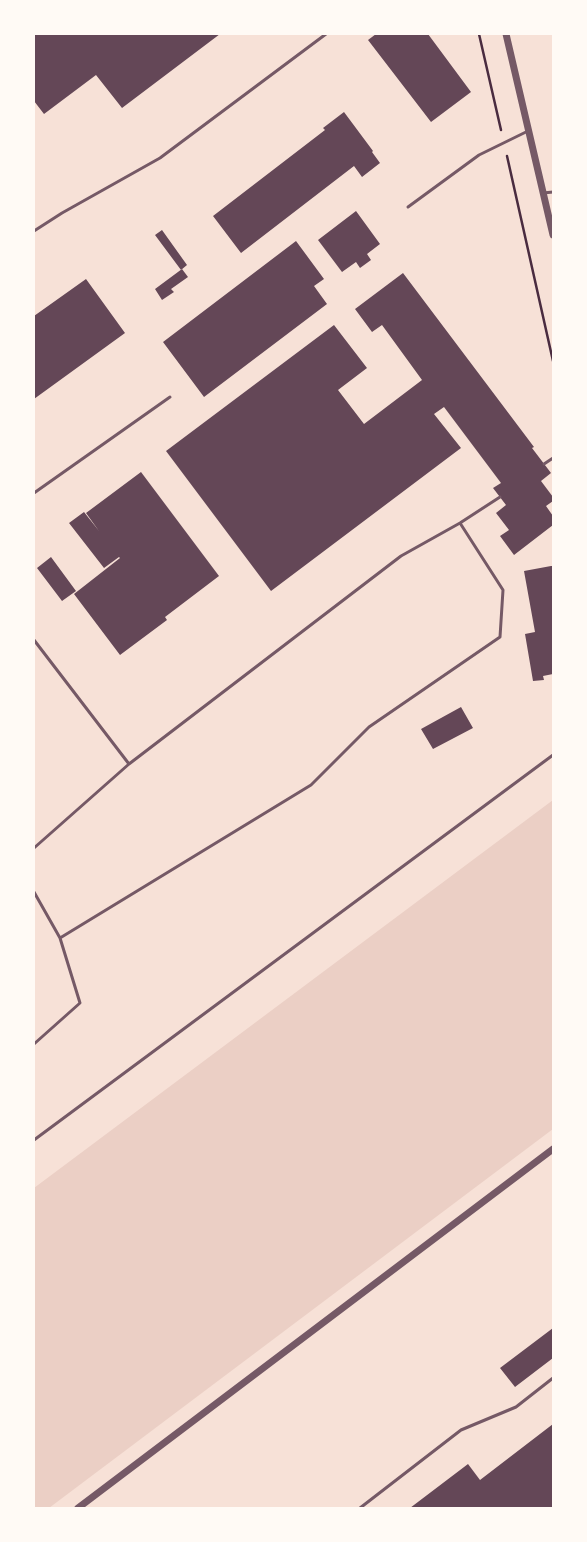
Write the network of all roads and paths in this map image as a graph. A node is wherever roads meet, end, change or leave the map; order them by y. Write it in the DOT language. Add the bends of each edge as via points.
graph roads {
  1 [pos="326,34"];
  2 [pos="479,34"];
  3 [pos="506,34"];
  4 [pos="528,131"];
  5 [pos="502,135"];
  6 [pos="505,151"];
  7 [pos="553,192"];
  8 [pos="543,193"];
  9 [pos="408,207"];
  10 [pos="34,231"];
  11 [pos="553,235"];
  12 [pos="553,361"];
  13 [pos="170,397"];
  14 [pos="553,458"];
  15 [pos="544,464"];
  16 [pos="34,494"];
  17 [pos="500,497"];
  18 [pos="460,523"];
  19 [pos="34,640"];
  20 [pos="553,755"];
  21 [pos="129,764"];
  22 [pos="34,848"];
  23 [pos="34,892"];
  24 [pos="60,938"];
  25 [pos="34,1044"];
  26 [pos="34,1140"];
  27 [pos="553,1149"];
  28 [pos="553,1378"];
  29 [pos="78,1508"];
  30 [pos="360,1508"];
  1 -- 10 [label="lane" via="160,158"];
  2 -- 5 [label="path"];
  3 -- 4 [label="street"];
  4 -- 8 [label="street"];
  4 -- 9 [label="lane" via="479,155"];
  6 -- 12 [label="path"];
  7 -- 8 [label="lane"];
  8 -- 11 [label="street"];
  13 -- 16 [label="lane"];
  14 -- 15 [label="lane"];
  17 -- 18 [label="lane"];
  18 -- 21 [label="lane" via="401,556"];
  18 -- 24 [label="lane" via="503,590 500,638 369,727 311,785"];
  19 -- 21 [label="lane"];
  20 -- 26 [label="lane"];
  21 -- 22 [label="lane"];
  23 -- 24 [label="lane"];
  24 -- 25 [label="lane" via="80,1003"];
  27 -- 29 [label="street"];
  28 -- 30 [label="lane" via="516,1407 461,1430"];
}
